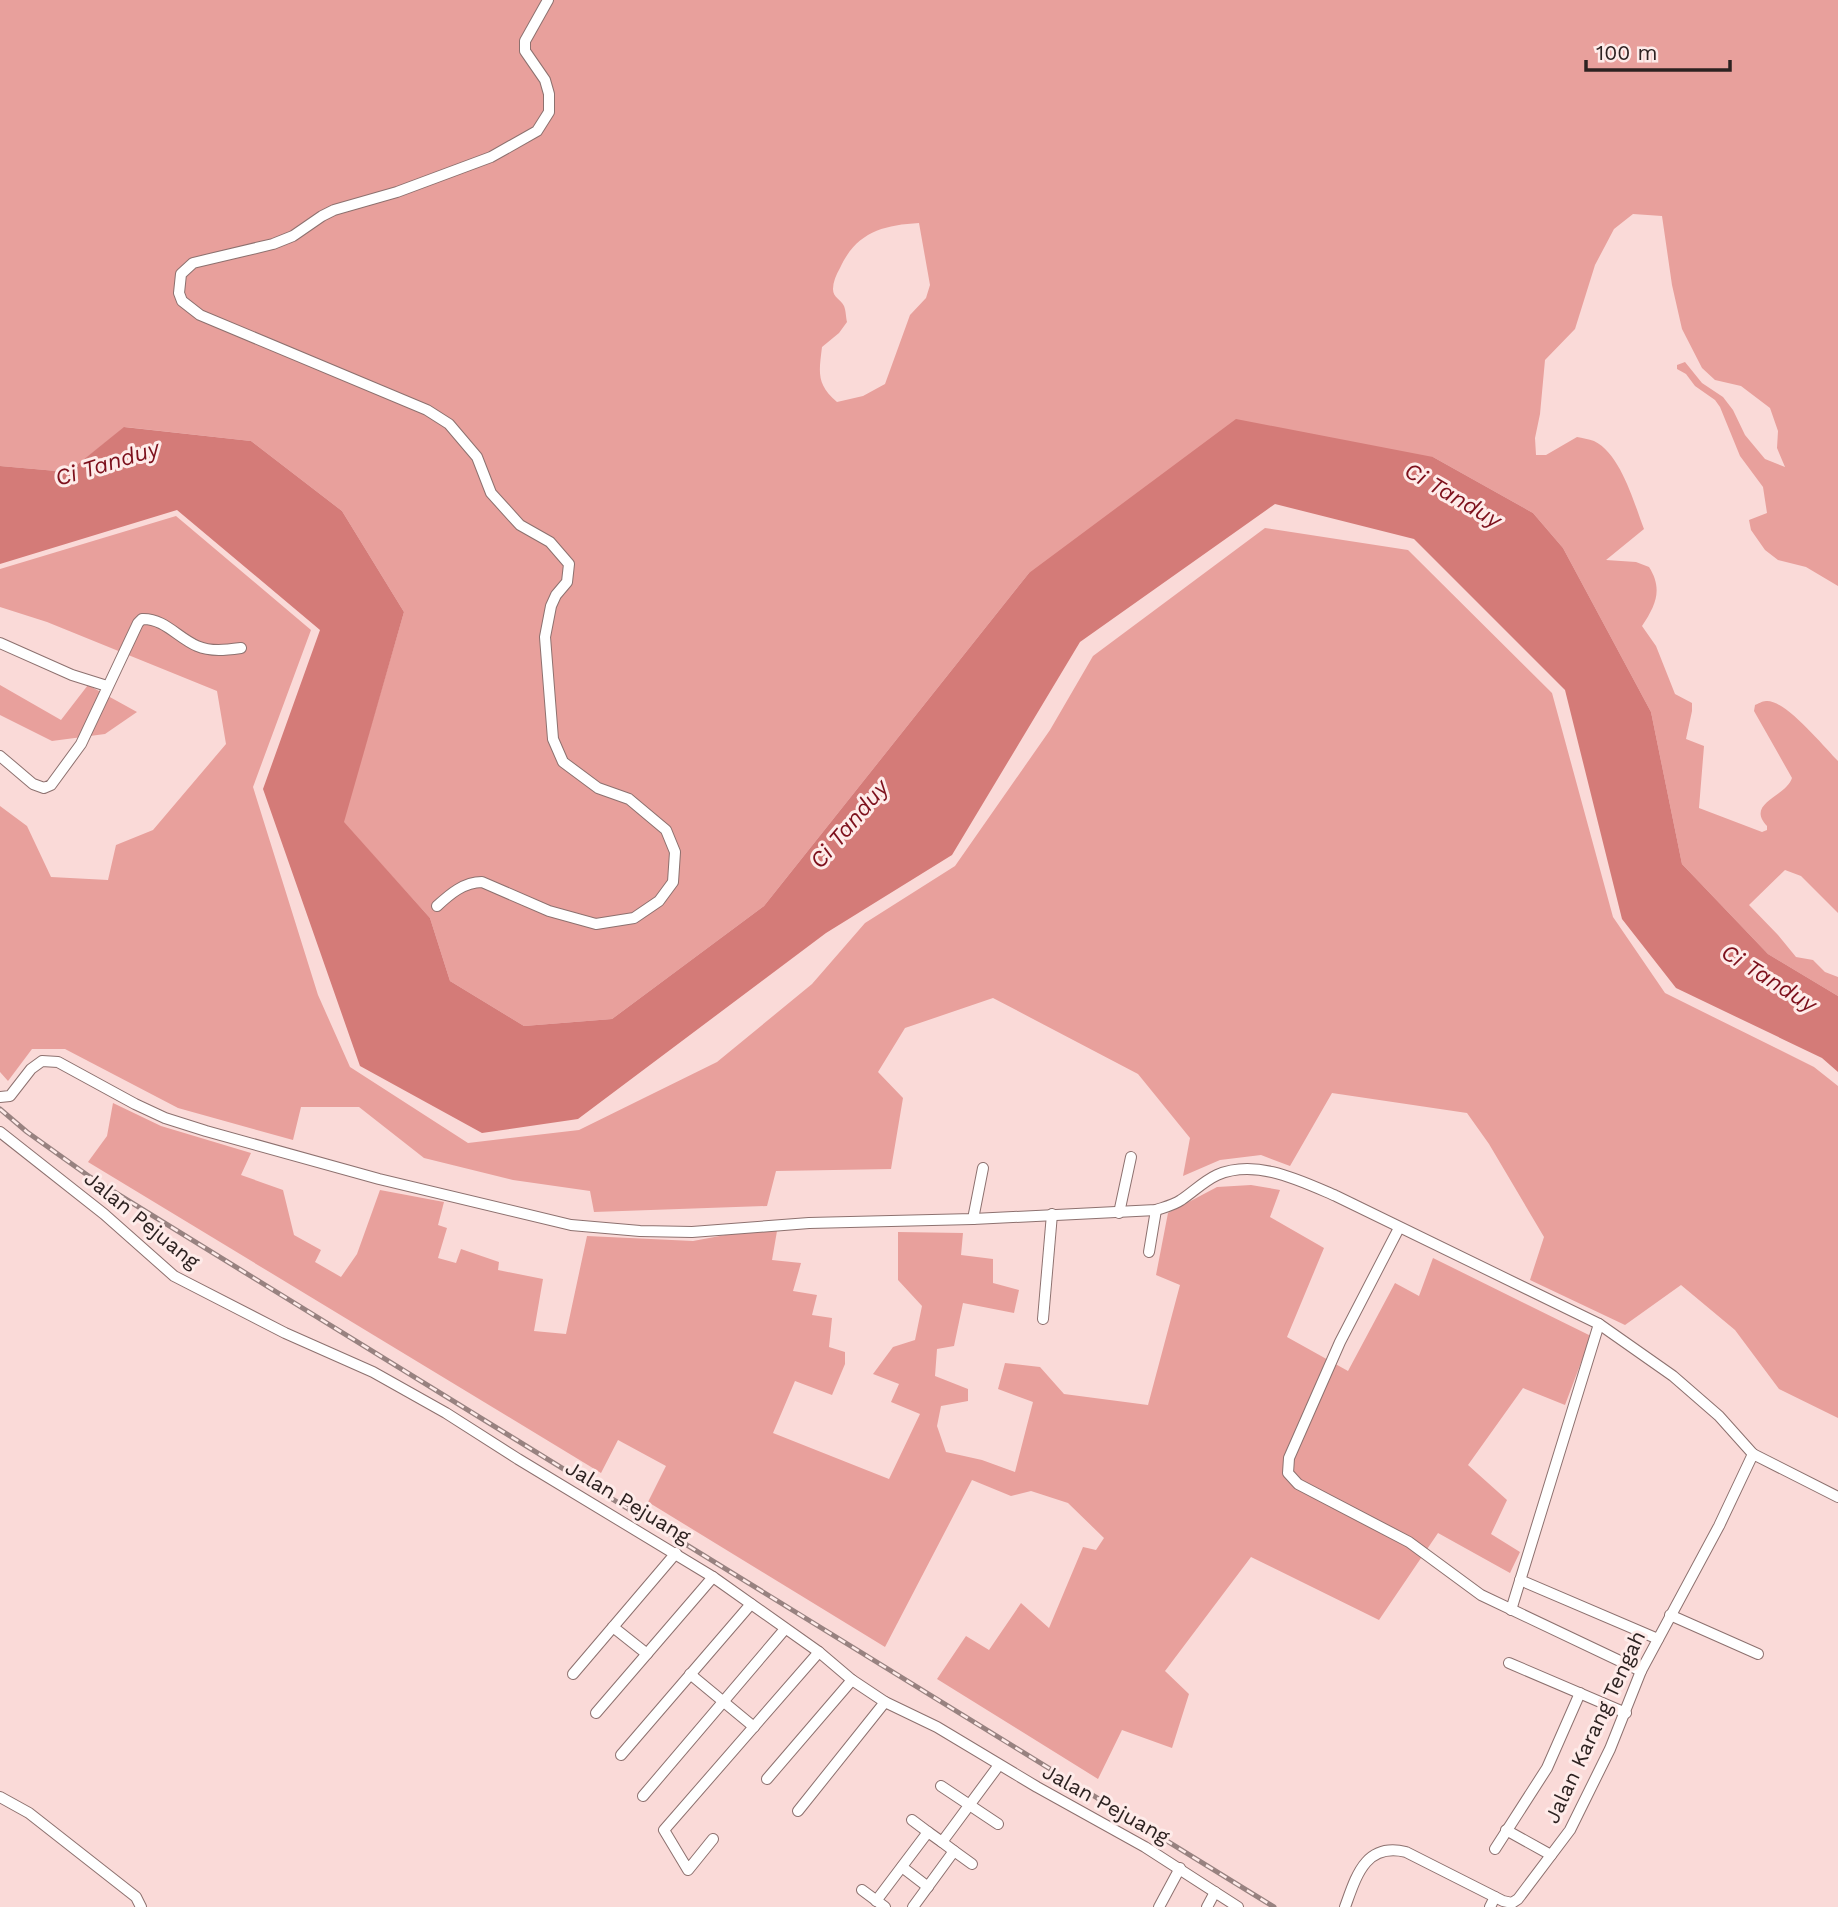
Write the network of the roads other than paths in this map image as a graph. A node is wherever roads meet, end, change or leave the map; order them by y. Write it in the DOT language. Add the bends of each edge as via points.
graph roads {
  1 [pos="548,0"];
  2 [pos="0,643"];
  3 [pos="241,649"];
  4 [pos="107,686"];
  5 [pos="0,756"];
  6 [pos="437,906"];
  7 [pos="0,1097"];
  8 [pos="0,1132"];
  9 [pos="1131,1157"];
  10 [pos="983,1168"];
  11 [pos="1156,1210"];
  12 [pos="1119,1213"];
  13 [pos="1052,1214"];
  14 [pos="973,1219"];
  15 [pos="1399,1228"];
  16 [pos="1149,1252"];
  17 [pos="1043,1319"];
  18 [pos="1599,1324"];
  19 [pos="1753,1454"];
  20 [pos="1838,1497"];
  21 [pos="676,1553"];
  22 [pos="713,1577"];
  23 [pos="1520,1580"];
  24 [pos="751,1604"];
  25 [pos="1511,1610"];
  26 [pos="1670,1615"];
  27 [pos="612,1628"];
  28 [pos="785,1629"];
  29 [pos="1658,1639"];
  30 [pos="819,1652"];
  31 [pos="647,1654"];
  32 [pos="1758,1654"];
  33 [pos="1509,1662"];
  34 [pos="1641,1671"];
  35 [pos="573,1674"];
  36 [pos="690,1674"];
  37 [pos="852,1680"];
  38 [pos="1580,1693"];
  39 [pos="722,1700"];
  40 [pos="885,1702"];
  41 [pos="596,1713"];
  42 [pos="1626,1713"];
  43 [pos="754,1727"];
  44 [pos="621,1755"];
  45 [pos="999,1765"];
  46 [pos="767,1779"];
  47 [pos="941,1786"];
  48 [pos="643,1796"];
  49 [pos="0,1797"];
  50 [pos="969,1805"];
  51 [pos="798,1811"];
  52 [pos="912,1820"];
  53 [pos="998,1824"];
  54 [pos="1506,1830"];
  55 [pos="928,1832"];
  56 [pos="713,1839"];
  57 [pos="942,1842"];
  58 [pos="1495,1849"];
  59 [pos="954,1851"];
  60 [pos="1551,1855"];
  61 [pos="972,1864"];
  62 [pos="902,1867"];
  63 [pos="1180,1868"];
  64 [pos="928,1886"];
  65 [pos="862,1890"];
  66 [pos="1215,1892"];
  67 [pos="1492,1902"];
  68 [pos="881,1904"];
  69 [pos="141,1907"];
  70 [pos="913,1907"];
  71 [pos="1159,1907"];
  72 [pos="1207,1907"];
  73 [pos="1238,1907"];
  74 [pos="1345,1907"];
  1 -- 6 [label="street" via="525,41 525,51 549,94 549,111 537,131 491,157 334,210 273,244 193,263 181,274 179,283 182,301 200,316 427,410 449,424 477,457 491,493 520,526 550,542 569,564 567,582 551,606 545,637 553,739 563,762 598,788 629,799 666,830 675,852 673,882 659,901 634,918 596,925 482,882 454,891"];
  2 -- 4 [label="street"];
  3 -- 4 [label="street" via="199,648 159,622 142,619"];
  4 -- 5 [label="street" via="81,744 48,787 33,783"];
  7 -- 14 [label="street" via="10,1096 42,1062 58,1062 165,1118 379,1179 571,1225 692,1232 797,1223"];
  8 -- 21 [label="street, Jalan Pejuang" via="174,1276 373,1372"];
  9 -- 12 [label="street"];
  10 -- 14 [label="street"];
  11 -- 12 [label="street"];
  11 -- 15 [label="street" via="1178,1202 1216,1175 1262,1170 1336,1196"];
  11 -- 16 [label="street"];
  12 -- 13 [label="street"];
  13 -- 14 [label="street"];
  13 -- 17 [label="street"];
  15 -- 18 [label="street"];
  15 -- 25 [label="street" via="1340,1342 1289,1458 1288,1474 1298,1484 1409,1542 1481,1595"];
  18 -- 19 [label="street" via="1673,1376"];
  18 -- 23 [label="street"];
  19 -- 20 [label="street"];
  19 -- 26 [label="street, Jalan Karang Tengah"];
  21 -- 22 [label="street, Jalan Pejuang"];
  21 -- 27 [label="street"];
  22 -- 24 [label="street, Jalan Pejuang"];
  22 -- 31 [label="street"];
  23 -- 25 [label="street"];
  23 -- 29 [label="street"];
  24 -- 28 [label="street, Jalan Pejuang"];
  24 -- 36 [label="street"];
  25 -- 34 [label="street"];
  26 -- 29 [label="street, Jalan Karang Tengah"];
  26 -- 32 [label="street"];
  27 -- 31 [label="street"];
  27 -- 35 [label="street"];
  28 -- 30 [label="street, Jalan Pejuang"];
  28 -- 39 [label="street"];
  29 -- 34 [label="street, Jalan Karang Tengah"];
  30 -- 37 [label="street, Jalan Pejuang"];
  30 -- 43 [label="street"];
  31 -- 41 [label="street"];
  33 -- 38 [label="street"];
  34 -- 42 [label="street, Jalan Karang Tengah"];
  36 -- 39 [label="street"];
  36 -- 44 [label="street"];
  37 -- 40 [label="street, Jalan Pejuang"];
  37 -- 46 [label="street"];
  38 -- 42 [label="street"];
  38 -- 54 [label="street" via="1547,1768"];
  39 -- 43 [label="street"];
  39 -- 48 [label="street"];
  40 -- 45 [label="street, Jalan Pejuang"];
  40 -- 51 [label="street"];
  42 -- 60 [label="street, Jalan Karang Tengah" via="1570,1830"];
  43 -- 56 [label="street" via="664,1830 688,1870"];
  45 -- 50 [label="street"];
  45 -- 63 [label="street, Jalan Pejuang"];
  47 -- 50 [label="street"];
  49 -- 69 [label="street" via="29,1813 136,1896"];
  50 -- 53 [label="street"];
  50 -- 57 [label="street"];
  52 -- 55 [label="street"];
  54 -- 58 [label="street"];
  54 -- 60 [label="street"];
  55 -- 57 [label="street"];
  55 -- 62 [label="street"];
  57 -- 59 [label="street"];
  59 -- 61 [label="street"];
  59 -- 64 [label="street"];
  60 -- 67 [label="street, Jalan Karang Tengah" via="1518,1899"];
  62 -- 64 [label="street"];
  62 -- 68 [label="street"];
  63 -- 66 [label="street, Jalan Pejuang"];
  63 -- 71 [label="street"];
  64 -- 70 [label="street"];
  65 -- 68 [label="street"];
  66 -- 72 [label="street"];
  66 -- 73 [label="street, Jalan Pejuang"];
  67 -- 74 [label="street, Jalan Karang Tengah" via="1393,1849 1368,1859"];
}
